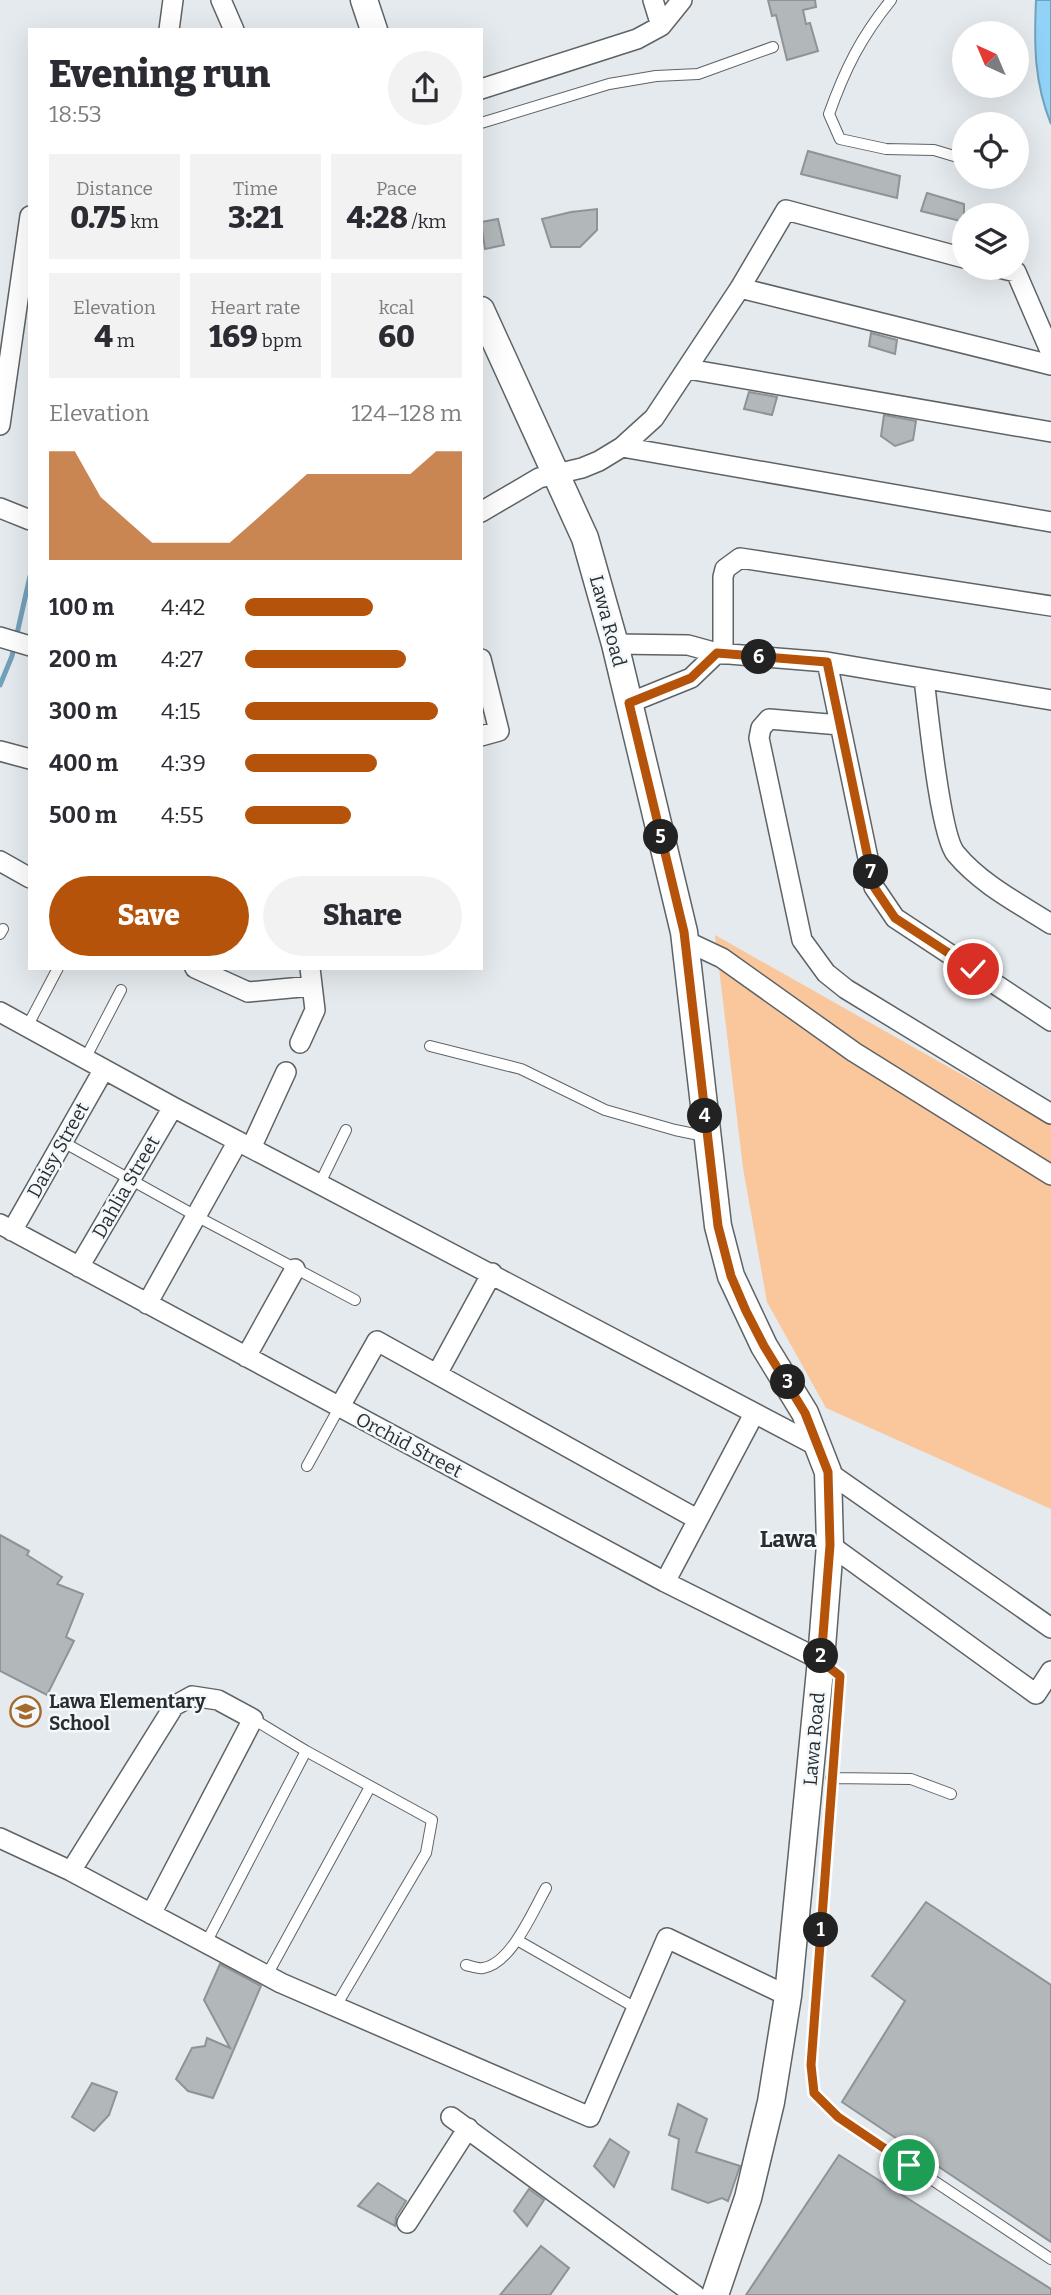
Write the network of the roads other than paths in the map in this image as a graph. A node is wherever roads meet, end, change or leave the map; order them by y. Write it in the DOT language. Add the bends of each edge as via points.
graph roads {
  1 [pos="173,0"];
  2 [pos="221,0"];
  3 [pos="363,0"];
  4 [pos="653,0"];
  5 [pos="682,0"];
  6 [pos="891,0"];
  7 [pos="661,26"];
  8 [pos="169,28"];
  9 [pos="233,28"];
  10 [pos="373,28"];
  11 [pos="773,47"];
  12 [pos="483,88"];
  13 [pos="483,122"];
  14 [pos="952,155"];
  15 [pos="28,229"];
  16 [pos="952,255"];
  17 [pos="1019,280"];
  18 [pos="740,289"];
  19 [pos="483,314"];
  20 [pos="1051,353"];
  21 [pos="1051,365"];
  22 [pos="688,369"];
  23 [pos="0,425"];
  24 [pos="1051,432"];
  25 [pos="622,447"];
  26 [pos="556,474"];
  27 [pos="0,508"];
  28 [pos="483,511"];
  29 [pos="28,519"];
  30 [pos="1051,522"];
  31 [pos="1051,606"];
  32 [pos="0,636"];
  33 [pos="28,645"];
  34 [pos="615,645"];
  35 [pos="720,654"];
  36 [pos="827,662"];
  37 [pos="483,667"];
  38 [pos="924,679"];
  39 [pos="1051,700"];
  40 [pos="629,703"];
  41 [pos="840,725"];
  42 [pos="483,735"];
  43 [pos="0,751"];
  44 [pos="28,758"];
  45 [pos="0,861"];
  46 [pos="28,877"];
  47 [pos="1051,924"];
  48 [pos="686,941"];
  49 [pos="57,970"];
  50 [pos="205,971"];
  51 [pos="311,977"];
  52 [pos="121,990"];
  53 [pos="0,1012"];
  54 [pos="1051,1021"];
  55 [pos="27,1027"];
  56 [pos="300,1043"];
  57 [pos="430,1046"];
  58 [pos="85,1059"];
  59 [pos="104,1069"];
  60 [pos="286,1072"];
  61 [pos="173,1107"];
  62 [pos="1051,1114"];
  63 [pos="346,1130"];
  64 [pos="708,1137"];
  65 [pos="62,1142"];
  66 [pos="245,1144"];
  67 [pos="1051,1175"];
  68 [pos="131,1179"];
  69 [pos="320,1183"];
  70 [pos="196,1216"];
  71 [pos="6,1227"];
  72 [pos="79,1267"];
  73 [pos="295,1269"];
  74 [pos="492,1273"];
  75 [pos="355,1300"];
  76 [pos="147,1304"];
  77 [pos="246,1357"];
  78 [pos="437,1374"];
  79 [pos="339,1408"];
  80 [pos="754,1414"];
  81 [pos="823,1459"];
  82 [pos="307,1466"];
  83 [pos="697,1519"];
  84 [pos="830,1545"];
  85 [pos="664,1582"];
  86 [pos="1051,1628"];
  87 [pos="821,1661"];
  88 [pos="1051,1671"];
  89 [pos="253,1719"];
  90 [pos="306,1751"];
  91 [pos="831,1778"];
  92 [pos="370,1787"];
  93 [pos="951,1794"];
  94 [pos="0,1838"];
  95 [pos="71,1871"];
  96 [pos="545,1888"];
  97 [pos="151,1914"];
  98 [pos="517,1940"];
  99 [pos="206,1942"];
  100 [pos="466,1965"];
  101 [pos="267,1975"];
  102 [pos="788,1996"];
  103 [pos="336,2006"];
  104 [pos="636,2008"];
  105 [pos="452,2117"];
  106 [pos="468,2128"];
  107 [pos="407,2223"];
  108 [pos="1051,2259"];
  109 [pos="695,2295"];
  110 [pos="715,2295"];
  1 -- 8 [label="street"];
  2 -- 9 [label="street"];
  3 -- 10 [label="main road"];
  4 -- 7 [label="street"];
  5 -- 7 [label="street"];
  6 -- 14 [label="lane" via="870,26 829,114 840,139"];
  7 -- 12 [label="street" via="637,39"];
  11 -- 13 [label="lane" via="698,74 609,84"];
  15 -- 23 [label="street"];
  16 -- 18 [label="street" via="786,210"];
  17 -- 20 [label="street"];
  18 -- 21 [label="street"];
  18 -- 22 [label="street"];
  19 -- 26 [label="main road, Lawa Road"];
  22 -- 24 [label="street"];
  22 -- 25 [label="street" via="654,418"];
  25 -- 26 [label="street" via="582,468"];
  25 -- 30 [label="street"];
  26 -- 28 [label="street" via="539,478"];
  26 -- 34 [label="main road, Lawa Road" via="585,538"];
  27 -- 29 [label="street"];
  31 -- 35 [label="street" via="740,558 725,569 723,577"];
  32 -- 33 [label="street"];
  34 -- 35 [label="street" via="688,645"];
  34 -- 40 [label="main road, Lawa Road"];
  35 -- 36 [label="street"];
  35 -- 40 [label="street" via="691,678"];
  36 -- 38 [label="street"];
  36 -- 41 [label="street"];
  37 -- 42 [label="street" via="499,731"];
  38 -- 39 [label="street"];
  38 -- 47 [label="street" via="941,806 953,851 985,881"];
  40 -- 48 [label="main road, Lawa Road"];
  41 -- 54 [label="street" via="874,887 895,918"];
  41 -- 62 [label="street" via="769,719 759,738 802,940 825,973 846,989"];
  43 -- 44 [label="street"];
  45 -- 46 [label="street"];
  48 -- 64 [label="main road, Lawa Road"];
  48 -- 67 [label="street" via="722,958 854,1052"];
  49 -- 55 [label="lane"];
  50 -- 51 [label="street" via="248,992"];
  51 -- 56 [label="street" via="315,1010"];
  52 -- 58 [label="lane"];
  53 -- 55 [label="street"];
  55 -- 58 [label="street"];
  57 -- 64 [label="lane" via="521,1069 606,1110"];
  58 -- 59 [label="street"];
  59 -- 61 [label="street"];
  59 -- 65 [label="street, Daisy Street"];
  60 -- 66 [label="street"];
  61 -- 66 [label="street"];
  61 -- 68 [label="street, Dahlia Street"];
  63 -- 69 [label="lane"];
  64 -- 81 [label="main road, Lawa Road" via="718,1226 731,1276 764,1346 805,1413"];
  65 -- 68 [label="lane"];
  65 -- 71 [label="street, Daisy Street"];
  66 -- 69 [label="street"];
  66 -- 70 [label="street"];
  68 -- 70 [label="lane"];
  68 -- 72 [label="street, Dahlia Street"];
  69 -- 74 [label="street"];
  70 -- 73 [label="lane"];
  70 -- 76 [label="street"];
  71 -- 72 [label="street, Orchid Street"];
  72 -- 76 [label="street, Orchid Street"];
  73 -- 75 [label="lane"];
  73 -- 77 [label="street"];
  74 -- 78 [label="street"];
  74 -- 80 [label="street"];
  76 -- 77 [label="street, Orchid Street"];
  77 -- 79 [label="street, Orchid Street"];
  78 -- 79 [label="street" via="377,1341"];
  78 -- 83 [label="street"];
  79 -- 82 [label="lane"];
  79 -- 85 [label="street, Orchid Street"];
  80 -- 81 [label="street"];
  80 -- 83 [label="street"];
  81 -- 84 [label="main road, Lawa Road"];
  81 -- 86 [label="street"];
  83 -- 85 [label="street"];
  84 -- 87 [label="main road, Lawa Road"];
  84 -- 88 [label="street" via="1036,1694"];
  85 -- 87 [label="street, Orchid Street"];
  87 -- 91 [label="lane" via="840,1676"];
  87 -- 102 [label="main road, Lawa Road"];
  89 -- 90 [label="lane"];
  89 -- 95 [label="street" via="218,1700 192,1696 174,1706"];
  89 -- 97 [label="street"];
  90 -- 92 [label="lane"];
  90 -- 99 [label="lane"];
  91 -- 93 [label="lane" via="911,1779"];
  91 -- 108 [label="lane" via="811,2065 814,2093 838,2117"];
  92 -- 101 [label="lane"];
  92 -- 103 [label="lane" via="432,1820 426,1853"];
  94 -- 95 [label="street"];
  95 -- 97 [label="street"];
  96 -- 98 [label="lane"];
  97 -- 99 [label="street"];
  98 -- 100 [label="lane" via="499,1961 482,1969"];
  98 -- 104 [label="lane"];
  99 -- 101 [label="street"];
  101 -- 103 [label="street"];
  102 -- 104 [label="street" via="667,1938"];
  102 -- 110 [label="main road, Lawa Road" via="771,2102 748,2199"];
  103 -- 104 [label="street" via="590,2117"];
  105 -- 106 [label="street"];
  106 -- 107 [label="street"];
  106 -- 109 [label="street"];
}
